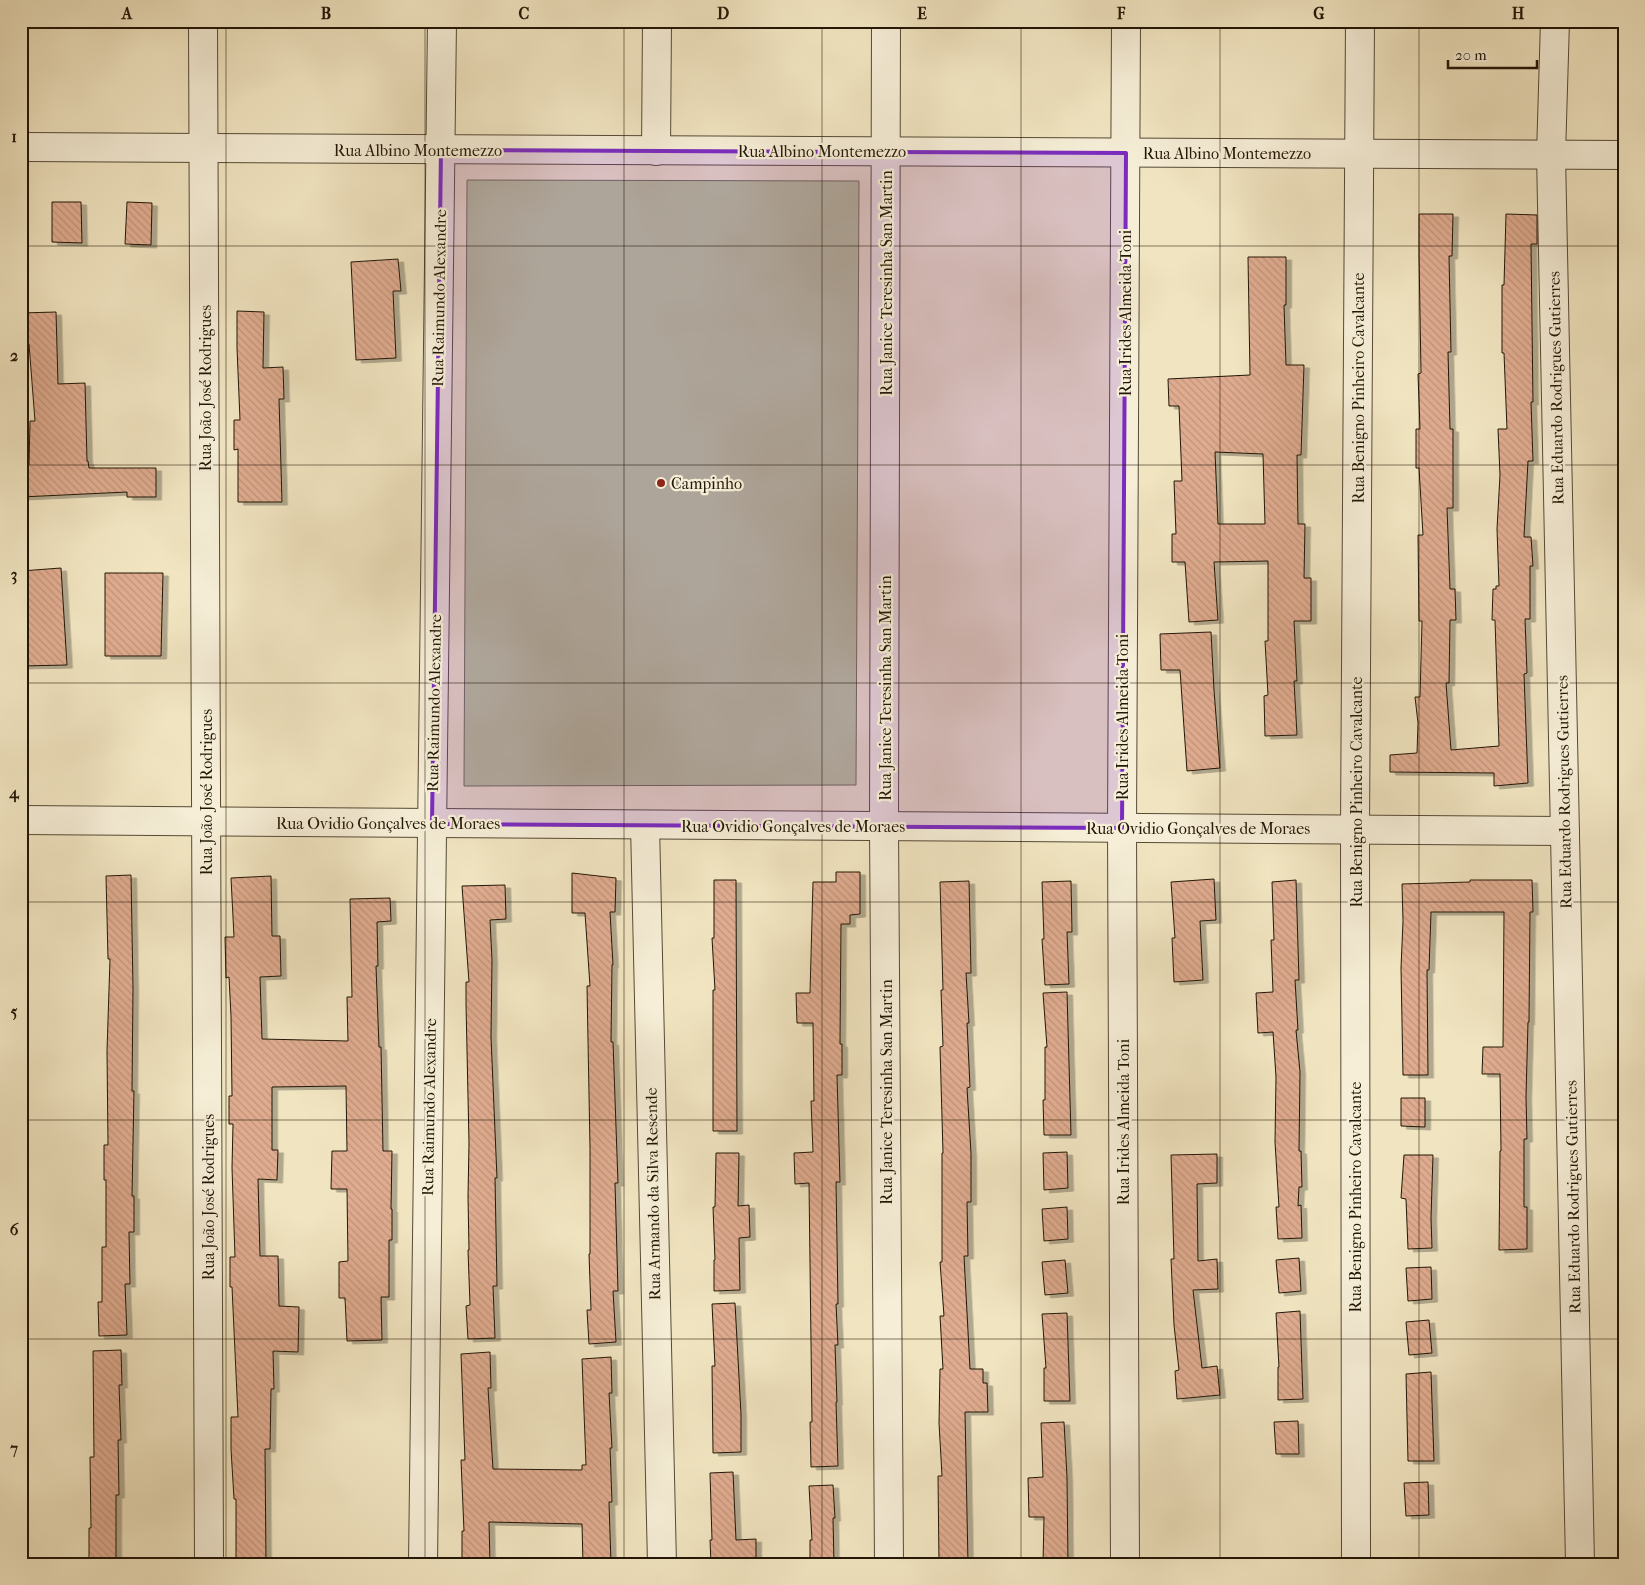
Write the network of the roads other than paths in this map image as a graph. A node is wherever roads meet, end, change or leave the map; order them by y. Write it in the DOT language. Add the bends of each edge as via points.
graph roads {
  1 [pos="203,21"];
  2 [pos="442,21"];
  3 [pos="657,21"];
  4 [pos="886,21"];
  5 [pos="1126,21"];
  6 [pos="1360,21"];
  7 [pos="1555,21"];
  8 [pos="21,147"];
  9 [pos="204,148"];
  10 [pos="440,150"];
  11 [pos="656,150"];
  12 [pos="886,152"];
  13 [pos="1126,153"];
  14 [pos="1359,154"];
  15 [pos="1551,155"];
  16 [pos="1624,155"];
  17 [pos="21,820"];
  18 [pos="206,822"];
  19 [pos="432,824"];
  20 [pos="645,825"];
  21 [pos="884,826"];
  22 [pos="1122,828"];
  23 [pos="1355,829"];
  24 [pos="1565,831"];
  25 [pos="209,1564"];
  26 [pos="424,1564"];
  27 [pos="662,1564"];
  28 [pos="889,1564"];
  29 [pos="1125,1564"];
  30 [pos="1356,1564"];
  31 [pos="1580,1564"];
  1 -- 9 [label="street, Rua João José Rodrigues"];
  2 -- 10 [label="street, Rua Raimundo Alexandre"];
  3 -- 11 [label="street"];
  4 -- 12 [label="street, Rua Janice Teresinha San Martin"];
  5 -- 13 [label="street, Rua Irides Almeida Toni"];
  6 -- 14 [label="street, Rua Benigno Pinheiro Cavalcante"];
  7 -- 15 [label="street, Rua Eduardo Rodrigues Gutierres"];
  8 -- 9 [label="street, Rua Albino Montemezzo"];
  9 -- 10 [label="street, Rua Albino Montemezzo"];
  9 -- 18 [label="street, Rua João José Rodrigues"];
  10 -- 11 [label="street, Rua Albino Montemezzo"];
  10 -- 19 [label="street, Rua Raimundo Alexandre"];
  11 -- 12 [label="street, Rua Albino Montemezzo"];
  12 -- 13 [label="street, Rua Albino Montemezzo"];
  12 -- 21 [label="street, Rua Janice Teresinha San Martin"];
  13 -- 14 [label="street, Rua Albino Montemezzo"];
  13 -- 22 [label="street, Rua Irides Almeida Toni"];
  14 -- 15 [label="street, Rua Albino Montemezzo"];
  14 -- 23 [label="street, Rua Benigno Pinheiro Cavalcante"];
  15 -- 16 [label="street, Rua Albino Montemezzo"];
  15 -- 24 [label="street, Rua Eduardo Rodrigues Gutierres"];
  17 -- 18 [label="street, Rua Ovidio Gonçalves de Moraes"];
  18 -- 19 [label="street, Rua Ovidio Gonçalves de Moraes"];
  18 -- 25 [label="street, Rua João José Rodrigues"];
  19 -- 20 [label="street, Rua Ovidio Gonçalves de Moraes"];
  19 -- 26 [label="street, Rua Raimundo Alexandre"];
  20 -- 21 [label="street, Rua Ovidio Gonçalves de Moraes"];
  20 -- 27 [label="street, Rua Armando da Silva Resende"];
  21 -- 22 [label="street, Rua Ovidio Gonçalves de Moraes"];
  21 -- 28 [label="street, Rua Janice Teresinha San Martin"];
  22 -- 23 [label="street, Rua Ovidio Gonçalves de Moraes"];
  22 -- 29 [label="street, Rua Irides Almeida Toni"];
  23 -- 24 [label="street, Rua Ovidio Gonçalves de Moraes"];
  23 -- 30 [label="street, Rua Benigno Pinheiro Cavalcante"];
  24 -- 31 [label="street, Rua Eduardo Rodrigues Gutierres"];
}
